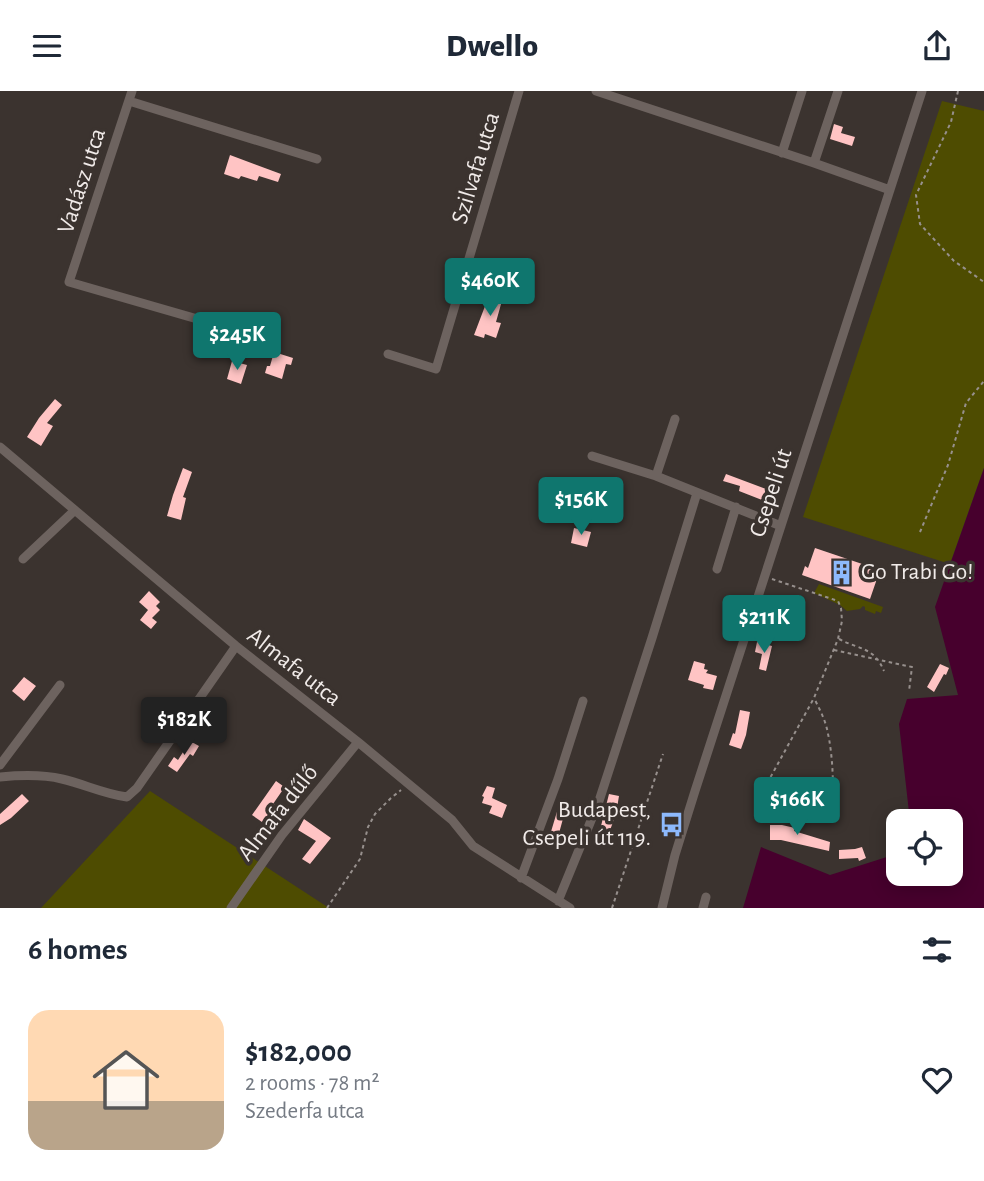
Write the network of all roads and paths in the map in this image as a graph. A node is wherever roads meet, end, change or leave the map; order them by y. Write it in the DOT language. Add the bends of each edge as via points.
graph roads {
  1 [pos="519,91"];
  2 [pos="596,91"];
  3 [pos="802,91"];
  4 [pos="838,91"];
  5 [pos="922,91"];
  6 [pos="958,91"];
  7 [pos="624,95"];
  8 [pos="131,96"];
  9 [pos="782,153"];
  10 [pos="317,159"];
  11 [pos="814,163"];
  12 [pos="890,190"];
  13 [pos="984,282"];
  14 [pos="256,336"];
  15 [pos="388,354"];
  16 [pos="984,381"];
  17 [pos="675,419"];
  18 [pos="0,447"];
  19 [pos="592,456"];
  20 [pos="656,476"];
  21 [pos="697,492"];
  22 [pos="736,507"];
  23 [pos="75,510"];
  24 [pos="781,526"];
  25 [pos="920,532"];
  26 [pos="23,559"];
  27 [pos="717,569"];
  28 [pos="765,576"];
  29 [pos="838,639"];
  30 [pos="236,646"];
  31 [pos="833,649"];
  32 [pos="880,660"];
  33 [pos="884,671"];
  34 [pos="60,685"];
  35 [pos="909,691"];
  36 [pos="814,698"];
  37 [pos="583,701"];
  38 [pos="358,742"];
  39 [pos="663,754"];
  40 [pos="0,765"];
  41 [pos="0,777"];
  42 [pos="409,784"];
  43 [pos="521,878"];
  44 [pos="706,897"];
  45 [pos="558,901"];
  46 [pos="231,908"];
  47 [pos="327,908"];
  48 [pos="570,908"];
  49 [pos="612,908"];
  50 [pos="662,908"];
  51 [pos="703,908"];
  1 -- 15 [label="street, Szilvafa utca" via="436,369"];
  2 -- 7 [label="street"];
  3 -- 9 [label="street"];
  4 -- 11 [label="street"];
  5 -- 12 [label="street, Csepeli út"];
  6 -- 13 [label="path" via="951,122 916,195 920,224 954,261"];
  7 -- 9 [label="street"];
  8 -- 10 [label="street"];
  8 -- 14 [label="street, Vadász utca" via="69,282"];
  9 -- 11 [label="street"];
  11 -- 12 [label="street"];
  12 -- 24 [label="street, Csepeli út"];
  16 -- 25 [label="path" via="966,403 948,465"];
  17 -- 20 [label="street"];
  18 -- 23 [label="street, Almafa utca"];
  19 -- 20 [label="street"];
  20 -- 21 [label="street"];
  21 -- 22 [label="street"];
  21 -- 45 [label="street" via="599,801"];
  22 -- 24 [label="street"];
  22 -- 27 [label="street"];
  23 -- 26 [label="street"];
  23 -- 30 [label="street, Almafa utca"];
  24 -- 28 [label="street, Csepeli út"];
  28 -- 29 [label="path" via="838,601 842,621"];
  28 -- 50 [label="street, Csepeli út"];
  29 -- 31 [label="path"];
  29 -- 32 [label="path"];
  30 -- 38 [label="street, Almafa utca"];
  30 -- 41 [label="street" via="127,797 43,776"];
  31 -- 32 [label="path"];
  31 -- 36 [label="path"];
  32 -- 33 [label="path"];
  32 -- 35 [label="path" via="912,667"];
  34 -- 40 [label="street"];
  36 -- 36 [label="path" via="829,735 833,785 830,811 817,821 771,803 764,789"];
  37 -- 43 [label="street"];
  38 -- 42 [label="street, Almafa utca"];
  38 -- 46 [label="street, Almafa dűlő" via="282,835"];
  39 -- 49 [label="path"];
  42 -- 43 [label="street, Almafa utca" via="452,820 473,846"];
  42 -- 47 [label="path" via="375,814 360,859"];
  43 -- 45 [label="street, Almafa utca"];
  44 -- 51 [label="street"];
  45 -- 48 [label="street, Almafa utca"];
}
